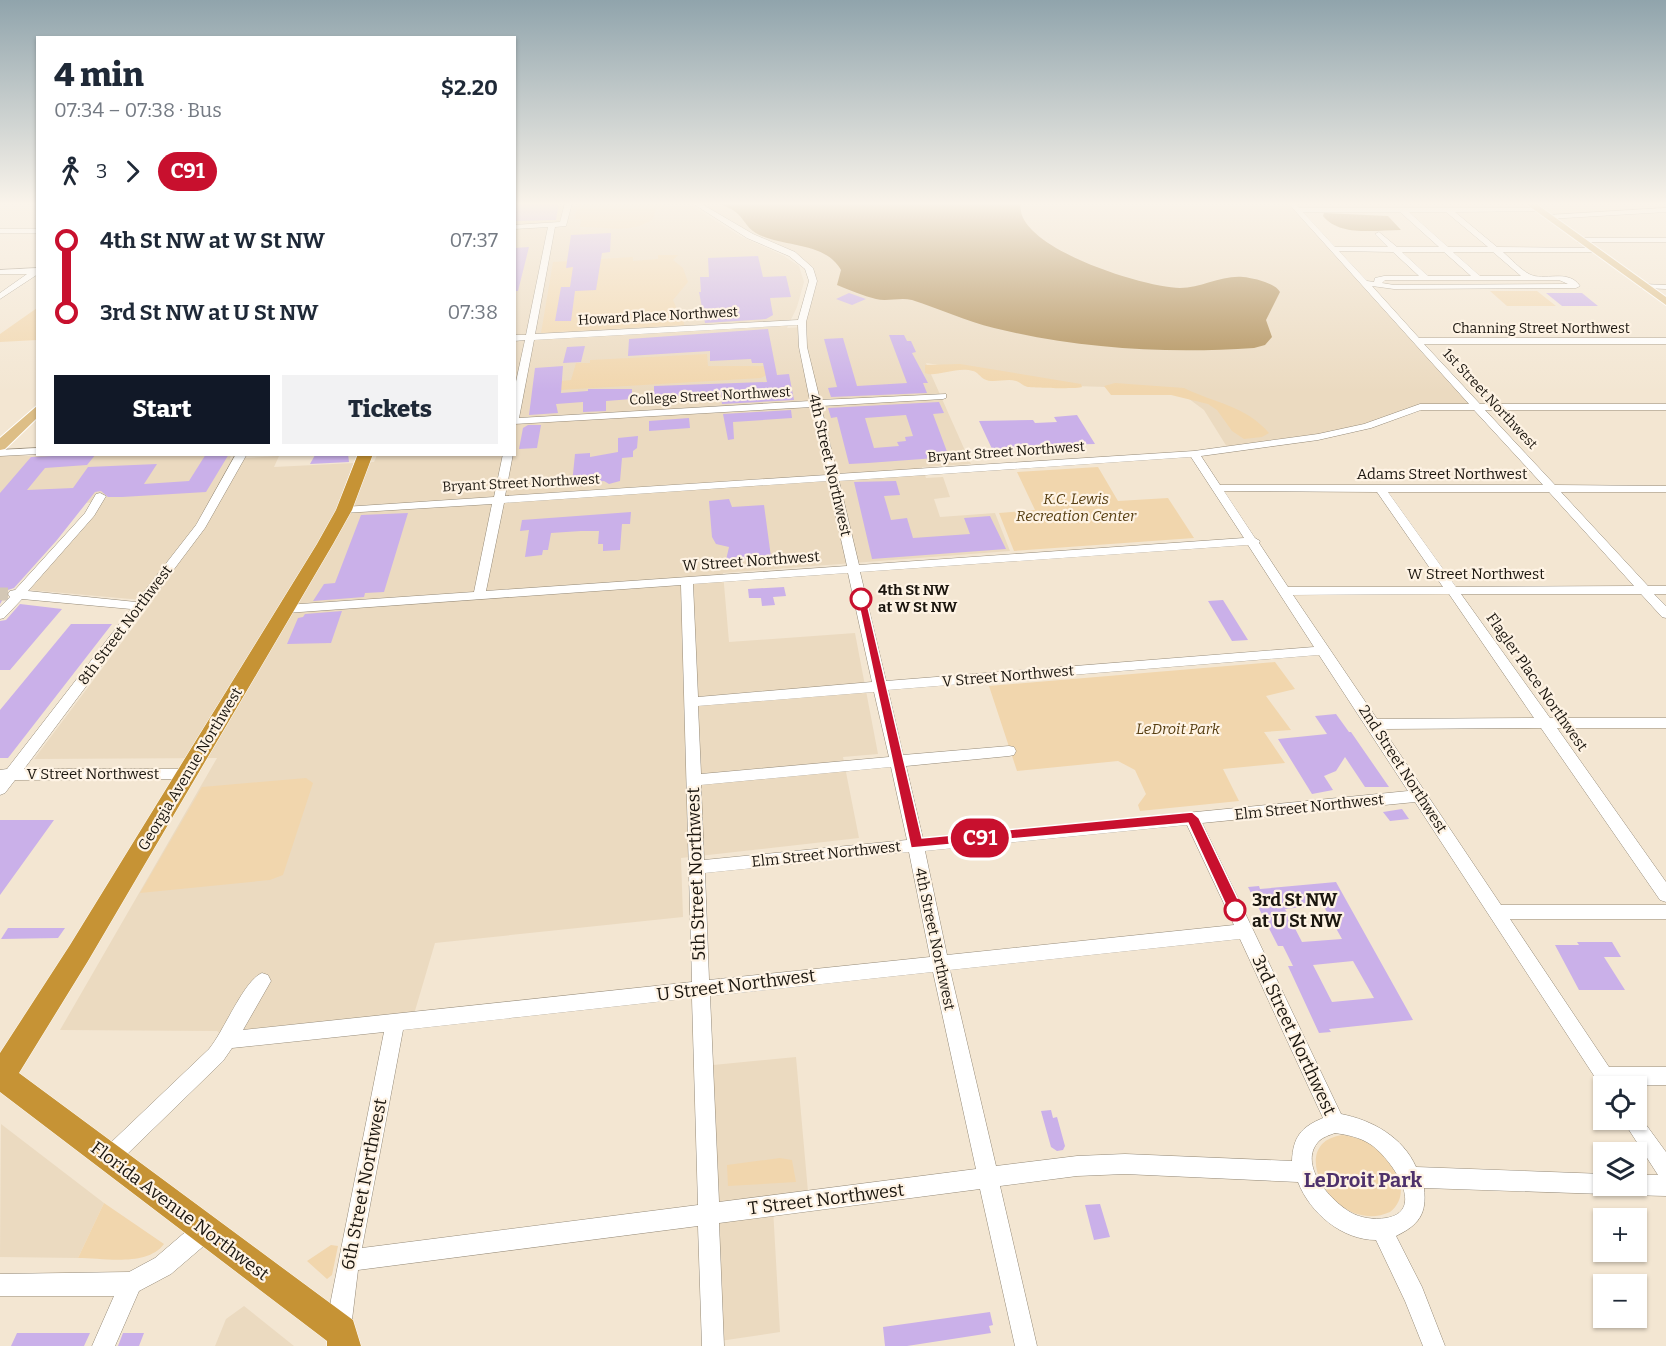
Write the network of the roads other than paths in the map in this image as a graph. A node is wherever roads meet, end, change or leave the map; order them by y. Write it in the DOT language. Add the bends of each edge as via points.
graph roads {
  1 [pos="544,266"];
  2 [pos="807,266"];
  3 [pos="1348,266"];
  4 [pos="1413,266"];
  5 [pos="1464,266"];
  6 [pos="1515,266"];
  7 [pos="1620,266"];
  8 [pos="36,271"];
  9 [pos="0,272"];
  10 [pos="36,272"];
  11 [pos="1426,278"];
  12 [pos="1478,278"];
  13 [pos="1529,278"];
  14 [pos="1364,283"];
  15 [pos="1378,284"];
  16 [pos="1650,286"];
  17 [pos="1666,286"];
  18 [pos="1666,295"];
  19 [pos="0,297"];
  20 [pos="1666,302"];
  21 [pos="802,322"];
  22 [pos="530,337"];
  23 [pos="516,338"];
  24 [pos="1417,341"];
  25 [pos="1666,341"];
  26 [pos="942,396"];
  27 [pos="816,404"];
  28 [pos="1477,407"];
  29 [pos="1666,407"];
  30 [pos="516,410"];
  31 [pos="36,411"];
  32 [pos="516,420"];
  33 [pos="0,446"];
  34 [pos="36,451"];
  35 [pos="0,453"];
  36 [pos="1194,454"];
  37 [pos="241,456"];
  38 [pos="365,456"];
  39 [pos="508,456"];
  40 [pos="833,478"];
  41 [pos="1218,488"];
  42 [pos="1381,489"];
  43 [pos="1552,489"];
  44 [pos="1666,489"];
  45 [pos="100,496"];
  46 [pos="498,500"];
  47 [pos="344,510"];
  48 [pos="1254,541"];
  49 [pos="854,570"];
  50 [pos="687,582"];
  51 [pos="1453,590"];
  52 [pos="1644,590"];
  53 [pos="1666,590"];
  54 [pos="1286,591"];
  55 [pos="14,594"];
  56 [pos="479,597"];
  57 [pos="140,606"];
  58 [pos="286,609"];
  59 [pos="1666,614"];
  60 [pos="0,615"];
  61 [pos="1325,650"];
  62 [pos="880,687"];
  63 [pos="691,702"];
  64 [pos="1546,723"];
  65 [pos="1666,723"];
  66 [pos="1374,724"];
  67 [pos="1009,751"];
  68 [pos="897,761"];
  69 [pos="5,774"];
  70 [pos="186,775"];
  71 [pos="693,780"];
  72 [pos="0,789"];
  73 [pos="1421,796"];
  74 [pos="1192,818"];
  75 [pos="916,844"];
  76 [pos="696,867"];
  77 [pos="1666,895"];
  78 [pos="1497,912"];
  79 [pos="1666,912"];
  80 [pos="1245,931"];
  81 [pos="940,963"];
  82 [pos="262,981"];
  83 [pos="701,989"];
  84 [pos="395,1023"];
  85 [pos="228,1040"];
  86 [pos="1605,1076"];
  87 [pos="1666,1076"];
  88 [pos="0,1077"];
  89 [pos="1647,1078"];
  90 [pos="1335,1123"];
  91 [pos="1639,1130"];
  92 [pos="110,1158"];
  93 [pos="1666,1170"];
  94 [pos="1304,1173"];
  95 [pos="1412,1177"];
  96 [pos="988,1178"];
  97 [pos="1593,1184"];
  98 [pos="1647,1185"];
  99 [pos="1666,1186"];
  100 [pos="708,1214"];
  101 [pos="206,1230"];
  102 [pos="1382,1230"];
  103 [pos="351,1260"];
  104 [pos="131,1283"];
  105 [pos="0,1285"];
  106 [pos="348,1341"];
  107 [pos="103,1346"];
  108 [pos="713,1346"];
  109 [pos="1026,1346"];
  110 [pos="1434,1346"];
  1 -- 22 [label="street"];
  2 -- 21 [label="street" via="813,283"];
  3 -- 14 [label="street, 1st Street Northwest"];
  4 -- 11 [label="street"];
  5 -- 12 [label="street"];
  6 -- 13 [label="street"];
  7 -- 16 [label="main road"];
  8 -- 9 [label="street"];
  10 -- 19 [label="street"];
  11 -- 12 [label="street"];
  11 -- 15 [label="street" via="1384,278"];
  12 -- 13 [label="street"];
  13 -- 15 [label="street" via="1560,278 1576,286 1404,288"];
  14 -- 15 [label="street"];
  14 -- 24 [label="street, 1st Street Northwest"];
  16 -- 17 [label="street"];
  16 -- 18 [label="main road"];
  16 -- 20 [label="main road"];
  21 -- 22 [label="street, Howard Place Northwest"];
  21 -- 27 [label="street, 4th Street Northwest" via="802,341"];
  22 -- 23 [label="street, Howard Place Northwest"];
  22 -- 30 [label="street"];
  24 -- 25 [label="street, Channing Street Northwest"];
  24 -- 28 [label="street, 1st Street Northwest"];
  26 -- 27 [label="street, College Street Northwest"];
  27 -- 32 [label="street, College Street Northwest"];
  27 -- 40 [label="street, 4th Street Northwest"];
  28 -- 29 [label="street, Bryant Street Northwest"];
  28 -- 36 [label="street, Bryant Street Northwest" via="1417,408 1333,434"];
  28 -- 43 [label="street, 1st Street Northwest"];
  31 -- 33 [label="main road"];
  34 -- 35 [label="street"];
  36 -- 40 [label="street, Bryant Street Northwest"];
  36 -- 41 [label="street, 2nd Street Northwest"];
  37 -- 57 [label="street, 8th Street Northwest" via="201,526"];
  38 -- 47 [label="highway, Georgia Avenue Northwest"];
  39 -- 46 [label="street"];
  40 -- 46 [label="street, Bryant Street Northwest"];
  40 -- 49 [label="street, 4th Street Northwest"];
  41 -- 42 [label="street, Adams Street Northwest"];
  41 -- 48 [label="street, 2nd Street Northwest"];
  42 -- 43 [label="street, Adams Street Northwest"];
  42 -- 51 [label="street, Flagler Place Northwest"];
  43 -- 44 [label="street, Adams Street Northwest"];
  43 -- 52 [label="street, 1st Street Northwest"];
  45 -- 55 [label="street" via="90,514"];
  46 -- 47 [label="street, Bryant Street Northwest"];
  46 -- 56 [label="street"];
  47 -- 58 [label="highway, Georgia Avenue Northwest"];
  48 -- 49 [label="street, W Street Northwest"];
  48 -- 54 [label="street, 2nd Street Northwest"];
  49 -- 50 [label="street, W Street Northwest"];
  49 -- 62 [label="street, 4th Street Northwest"];
  50 -- 56 [label="street, W Street Northwest"];
  50 -- 63 [label="street, 5th Street Northwest"];
  51 -- 52 [label="street, W Street Northwest"];
  51 -- 54 [label="street, W Street Northwest"];
  51 -- 64 [label="street, Flagler Place Northwest"];
  52 -- 53 [label="street, W Street Northwest"];
  52 -- 59 [label="street, 1st Street Northwest"];
  54 -- 61 [label="street, 2nd Street Northwest"];
  55 -- 57 [label="street"];
  55 -- 60 [label="street"];
  56 -- 58 [label="street, W Street Northwest"];
  57 -- 69 [label="street, 8th Street Northwest"];
  58 -- 70 [label="highway, Georgia Avenue Northwest"];
  61 -- 62 [label="street, V Street Northwest"];
  61 -- 66 [label="street, 2nd Street Northwest"];
  62 -- 63 [label="street, V Street Northwest"];
  62 -- 68 [label="street, 4th Street Northwest"];
  63 -- 71 [label="street, 5th Street Northwest"];
  64 -- 65 [label="street"];
  64 -- 66 [label="street"];
  64 -- 77 [label="street, Flagler Place Northwest"];
  66 -- 73 [label="street, 2nd Street Northwest"];
  67 -- 68 [label="street"];
  68 -- 71 [label="street"];
  68 -- 75 [label="street, 4th Street Northwest"];
  69 -- 70 [label="street, V Street Northwest"];
  69 -- 72 [label="street, 8th Street Northwest"];
  70 -- 88 [label="highway, Georgia Avenue Northwest"];
  71 -- 76 [label="street, 5th Street Northwest"];
  73 -- 74 [label="street, Elm Street Northwest"];
  73 -- 78 [label="street, 2nd Street Northwest"];
  74 -- 75 [label="street, Elm Street Northwest"];
  74 -- 80 [label="street, 3rd Street Northwest"];
  75 -- 76 [label="street, Elm Street Northwest"];
  75 -- 81 [label="street, 4th Street Northwest"];
  76 -- 83 [label="street, 5th Street Northwest"];
  78 -- 79 [label="street"];
  78 -- 86 [label="street, 2nd Street Northwest"];
  80 -- 81 [label="street, U Street Northwest"];
  80 -- 90 [label="street, 3rd Street Northwest"];
  81 -- 83 [label="street, U Street Northwest"];
  81 -- 96 [label="street, 4th Street Northwest"];
  82 -- 85 [label="street" via="248,998"];
  83 -- 84 [label="street, U Street Northwest"];
  83 -- 100 [label="street, 5th Street Northwest"];
  84 -- 85 [label="street, U Street Northwest"];
  84 -- 103 [label="street, 6th Street Northwest"];
  85 -- 92 [label="street"];
  87 -- 89 [label="street"];
  88 -- 92 [label="highway, Florida Avenue Northwest"];
  90 -- 94 [label="street" via="1308,1136 1303,1149"];
  90 -- 95 [label="street" via="1363,1128 1383,1139 1399,1154"];
  91 -- 93 [label="street"];
  92 -- 101 [label="highway, Florida Avenue Northwest"];
  94 -- 96 [label="street, T Street Northwest" via="1108,1164"];
  94 -- 102 [label="street" via="1314,1195 1332,1214 1354,1226"];
  95 -- 97 [label="street"];
  95 -- 102 [label="street" via="1412,1210 1397,1226"];
  96 -- 100 [label="street, T Street Northwest"];
  96 -- 109 [label="street, 4th Street Northwest"];
  98 -- 99 [label="street"];
  100 -- 103 [label="street, T Street Northwest"];
  100 -- 108 [label="street, 5th Street Northwest"];
  101 -- 104 [label="street" via="163,1266"];
  101 -- 106 [label="highway, Florida Avenue Northwest"];
  102 -- 110 [label="street" via="1414,1294"];
  103 -- 106 [label="street, 6th Street Northwest" via="341,1309"];
  104 -- 105 [label="street"];
  104 -- 107 [label="street"];
}
